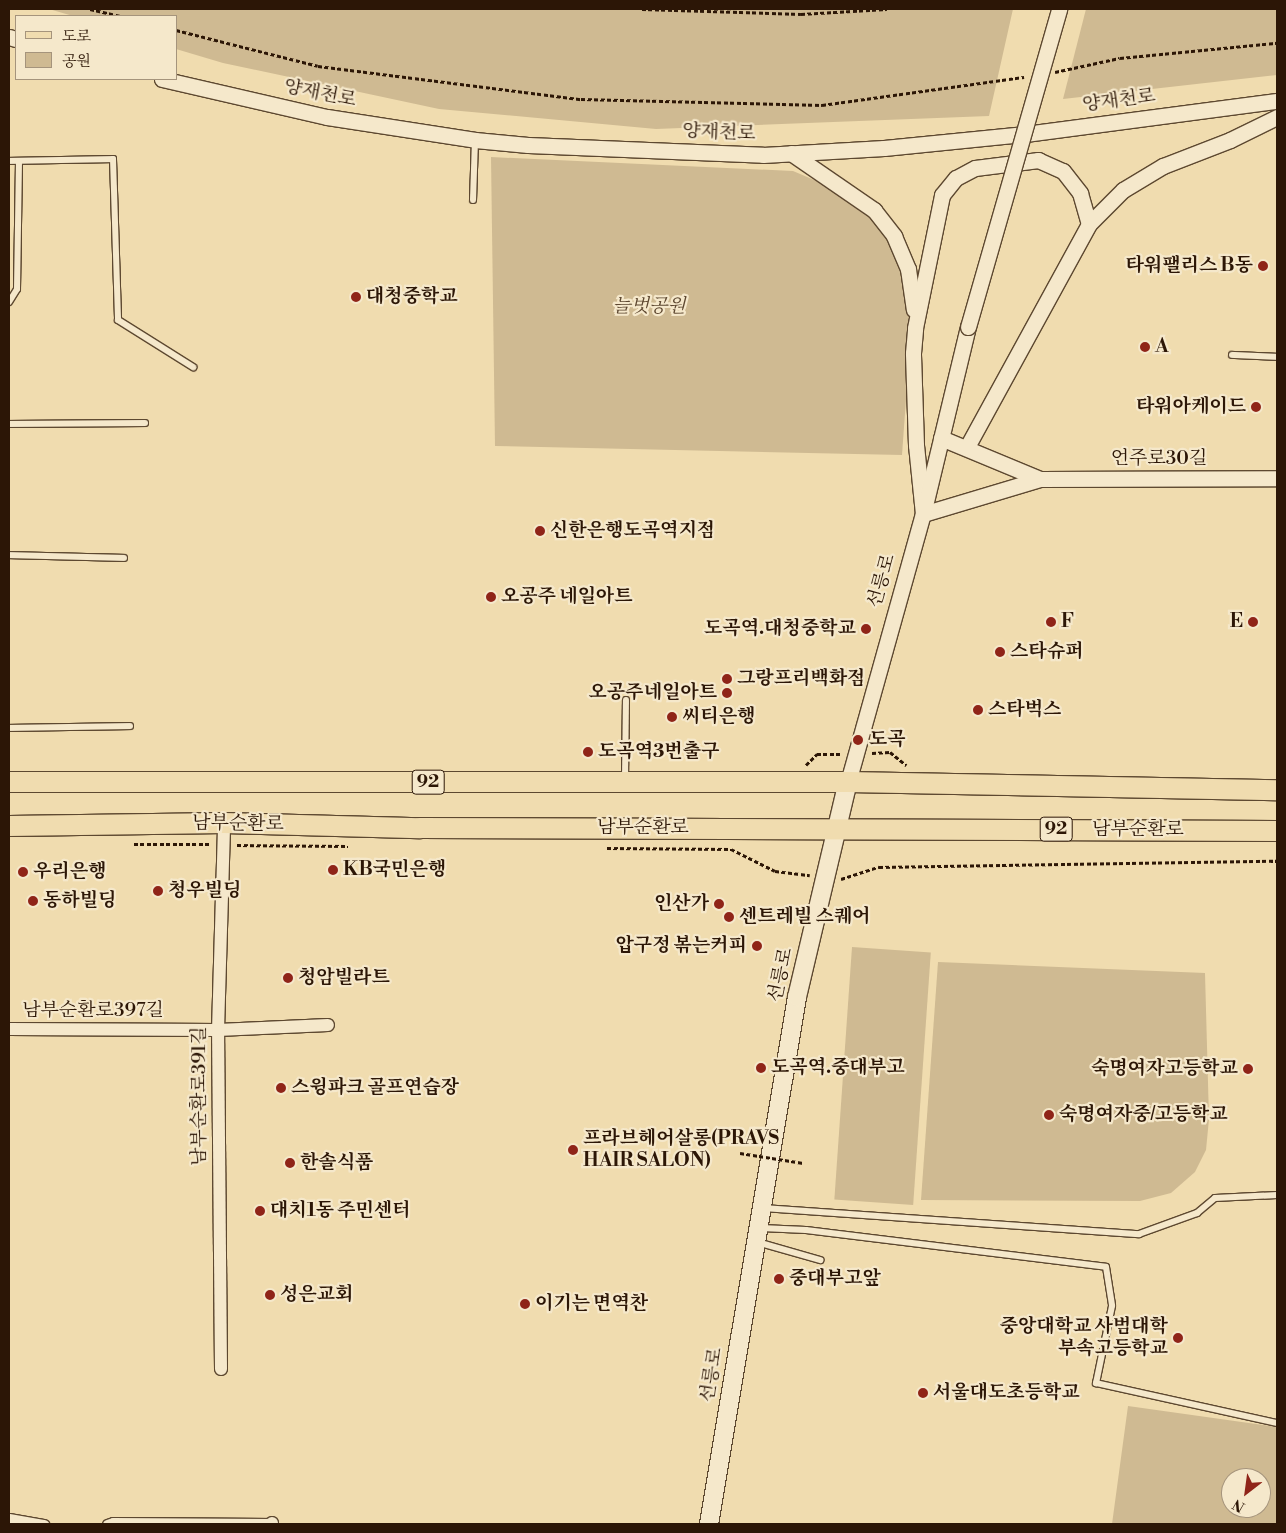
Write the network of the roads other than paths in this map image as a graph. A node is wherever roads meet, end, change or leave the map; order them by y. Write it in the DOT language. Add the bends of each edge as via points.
graph roads {
  1 [pos="1059,9"];
  2 [pos="166,80"];
  3 [pos="1277,101"];
  4 [pos="1277,117"];
  5 [pos="474,140"];
  6 [pos="791,153"];
  7 [pos="9,161"];
  8 [pos="19,162"];
  9 [pos="473,200"];
  10 [pos="1089,224"];
  11 [pos="9,302"];
  12 [pos="915,328"];
  13 [pos="1232,355"];
  14 [pos="1277,356"];
  15 [pos="193,367"];
  16 [pos="144,422"];
  17 [pos="9,424"];
  18 [pos="941,438"];
  19 [pos="967,447"];
  20 [pos="1277,478"];
  21 [pos="1040,479"];
  22 [pos="923,514"];
  23 [pos="9,555"];
  24 [pos="124,558"];
  25 [pos="626,700"];
  26 [pos="130,726"];
  27 [pos="9,728"];
  28 [pos="9,782"];
  29 [pos="625,782"];
  30 [pos="848,782"];
  31 [pos="1277,790"];
  32 [pos="224,823"];
  33 [pos="9,826"];
  34 [pos="835,827"];
  35 [pos="1277,831"];
  36 [pos="328,1025"];
  37 [pos="9,1029"];
  38 [pos="218,1030"];
  39 [pos="1277,1195"];
  40 [pos="762,1208"];
  41 [pos="758,1235"];
  42 [pos="820,1260"];
  43 [pos="222,1369"];
  44 [pos="1277,1423"];
  45 [pos="9,1518"];
  46 [pos="44,1524"];
  47 [pos="107,1524"];
  48 [pos="272,1524"];
  49 [pos="709,1524"];
  1 -- 18 [label="street, 선릉로, bridge" via="968,328"];
  2 -- 5 [label="street, 양재천로" via="326,117"];
  3 -- 6 [label="street, 양재천로" via="1016,135"];
  4 -- 10 [label="street" via="1230,140 1163,166 1123,190"];
  5 -- 6 [label="street, 양재천로" via="679,152"];
  5 -- 9 [label="lane"];
  6 -- 12 [label="street" via="874,210 894,236 908,269"];
  7 -- 8 [label="lane"];
  8 -- 11 [label="lane" via="17,289"];
  8 -- 15 [label="lane" via="113,159 118,320"];
  10 -- 12 [label="street" via="1080,192 1063,171 1038,160 975,168 956,178 942,195"];
  10 -- 19 [label="street"];
  12 -- 22 [label="street" via="916,444"];
  13 -- 14 [label="lane"];
  16 -- 17 [label="lane"];
  18 -- 19 [label="street"];
  18 -- 22 [label="street, 선릉로"];
  19 -- 21 [label="street"];
  20 -- 21 [label="street, 언주로30길"];
  21 -- 22 [label="street"];
  22 -- 30 [label="street, 선릉로"];
  23 -- 24 [label="lane"];
  25 -- 29 [label="lane"];
  26 -- 27 [label="lane"];
  28 -- 29 [label="main road, 92"];
  29 -- 30 [label="main road, 92"];
  30 -- 31 [label="main road, 92"];
  30 -- 34 [label="main road, 선릉로"];
  32 -- 33 [label="main road, 남부순환로 / 92"];
  32 -- 34 [label="main road, 남부순환로 / 92" via="420,828"];
  32 -- 38 [label="street, 남부순환로391길"];
  34 -- 35 [label="main road, 남부순환로 / 92"];
  34 -- 40 [label="main road, 선릉로" via="797,997"];
  36 -- 38 [label="street, 남부순환로397길"];
  37 -- 38 [label="street, 남부순환로397길"];
  38 -- 43 [label="street, 남부순환로391길"];
  39 -- 40 [label="lane" via="1215,1198 1197,1213 1139,1234"];
  40 -- 41 [label="main road, 선릉로"];
  41 -- 42 [label="lane"];
  41 -- 44 [label="lane" via="806,1230 1106,1267 1112,1306 1096,1383"];
  41 -- 49 [label="main road, 선릉로"];
  45 -- 46 [label="street"];
  47 -- 48 [label="street"];
}
